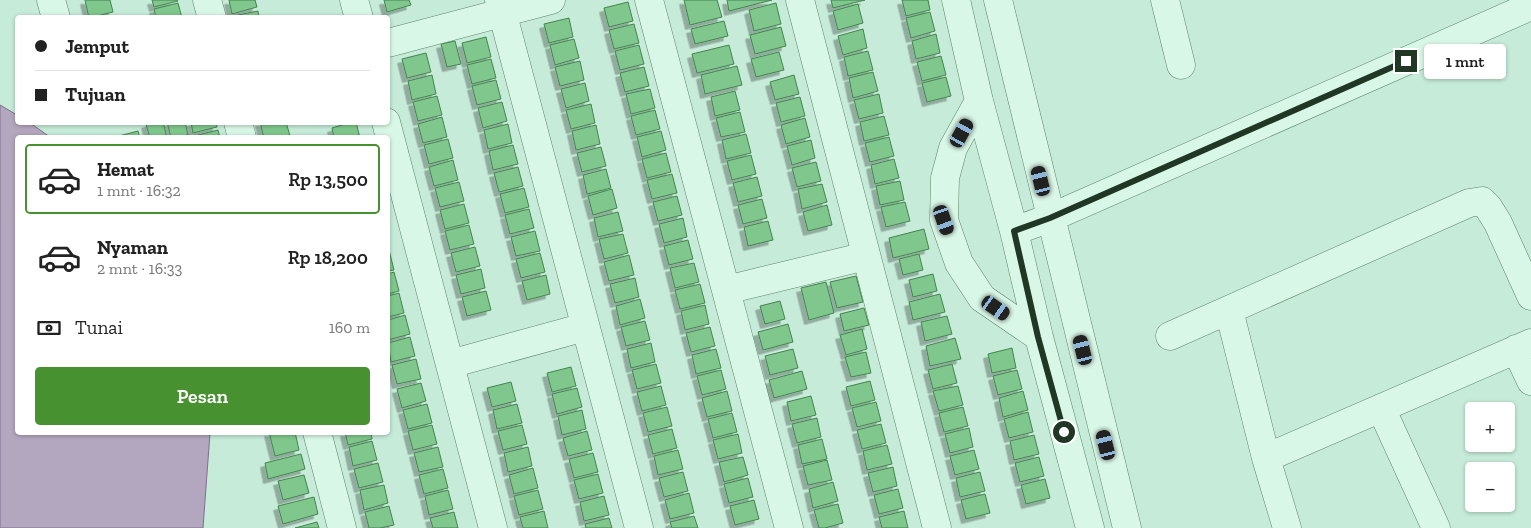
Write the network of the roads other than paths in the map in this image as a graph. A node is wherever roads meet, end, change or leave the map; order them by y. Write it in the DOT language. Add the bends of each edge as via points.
graph roads {
  1 [pos="51,0"];
  2 [pos="207,0"];
  3 [pos="354,0"];
  4 [pos="551,0"];
  5 [pos="649,0"];
  6 [pos="800,0"];
  7 [pos="956,0"];
  8 [pos="998,0"];
  9 [pos="1169,1"];
  10 [pos="500,6"];
  11 [pos="1531,6"];
  12 [pos="55,15"];
  13 [pos="211,15"];
  14 [pos="358,15"];
  15 [pos="390,41"];
  16 [pos="1181,64"];
  17 [pos="979,101"];
  18 [pos="390,137"];
  19 [pos="1050,218"];
  20 [pos="1014,231"];
  21 [pos="866,256"];
  22 [pos="726,290"];
  23 [pos="1531,296"];
  24 [pos="1229,310"];
  25 [pos="585,327"];
  26 [pos="1170,336"];
  27 [pos="1038,337"];
  28 [pos="1524,346"];
  29 [pos="450,364"];
  30 [pos="1531,381"];
  31 [pos="1381,408"];
  32 [pos="319,435"];
  33 [pos="1266,458"];
  34 [pos="1126,524"];
  35 [pos="342,528"];
  36 [pos="493,528"];
  37 [pos="639,528"];
  38 [pos="789,528"];
  39 [pos="937,528"];
  40 [pos="1090,528"];
  41 [pos="1287,528"];
  42 [pos="1436,528"];
  1 -- 12 [label="street"];
  2 -- 13 [label="street"];
  3 -- 14 [label="street"];
  4 -- 10 [label="street"];
  5 -- 22 [label="street"];
  6 -- 21 [label="street"];
  7 -- 17 [label="street"];
  8 -- 19 [label="street"];
  9 -- 16 [label="street"];
  10 -- 15 [label="street"];
  10 -- 25 [label="street"];
  11 -- 19 [label="street"];
  17 -- 20 [label="street"];
  17 -- 27 [label="street" via="953,148 945,178 944,220 959,263 982,298"];
  18 -- 29 [label="street"];
  19 -- 20 [label="street"];
  19 -- 34 [label="street"];
  20 -- 27 [label="street"];
  21 -- 22 [label="street"];
  21 -- 39 [label="street"];
  22 -- 38 [label="street"];
  23 -- 24 [label="street" via="1498,222 1482,201 1469,203"];
  24 -- 26 [label="street"];
  24 -- 33 [label="street"];
  25 -- 29 [label="street"];
  25 -- 37 [label="street"];
  27 -- 40 [label="street"];
  28 -- 30 [label="street"];
  28 -- 31 [label="street"];
  29 -- 36 [label="street"];
  31 -- 33 [label="street"];
  31 -- 42 [label="street"];
  32 -- 35 [label="street"];
  33 -- 41 [label="street"];
  34 -- 40 [label="street"];
}
